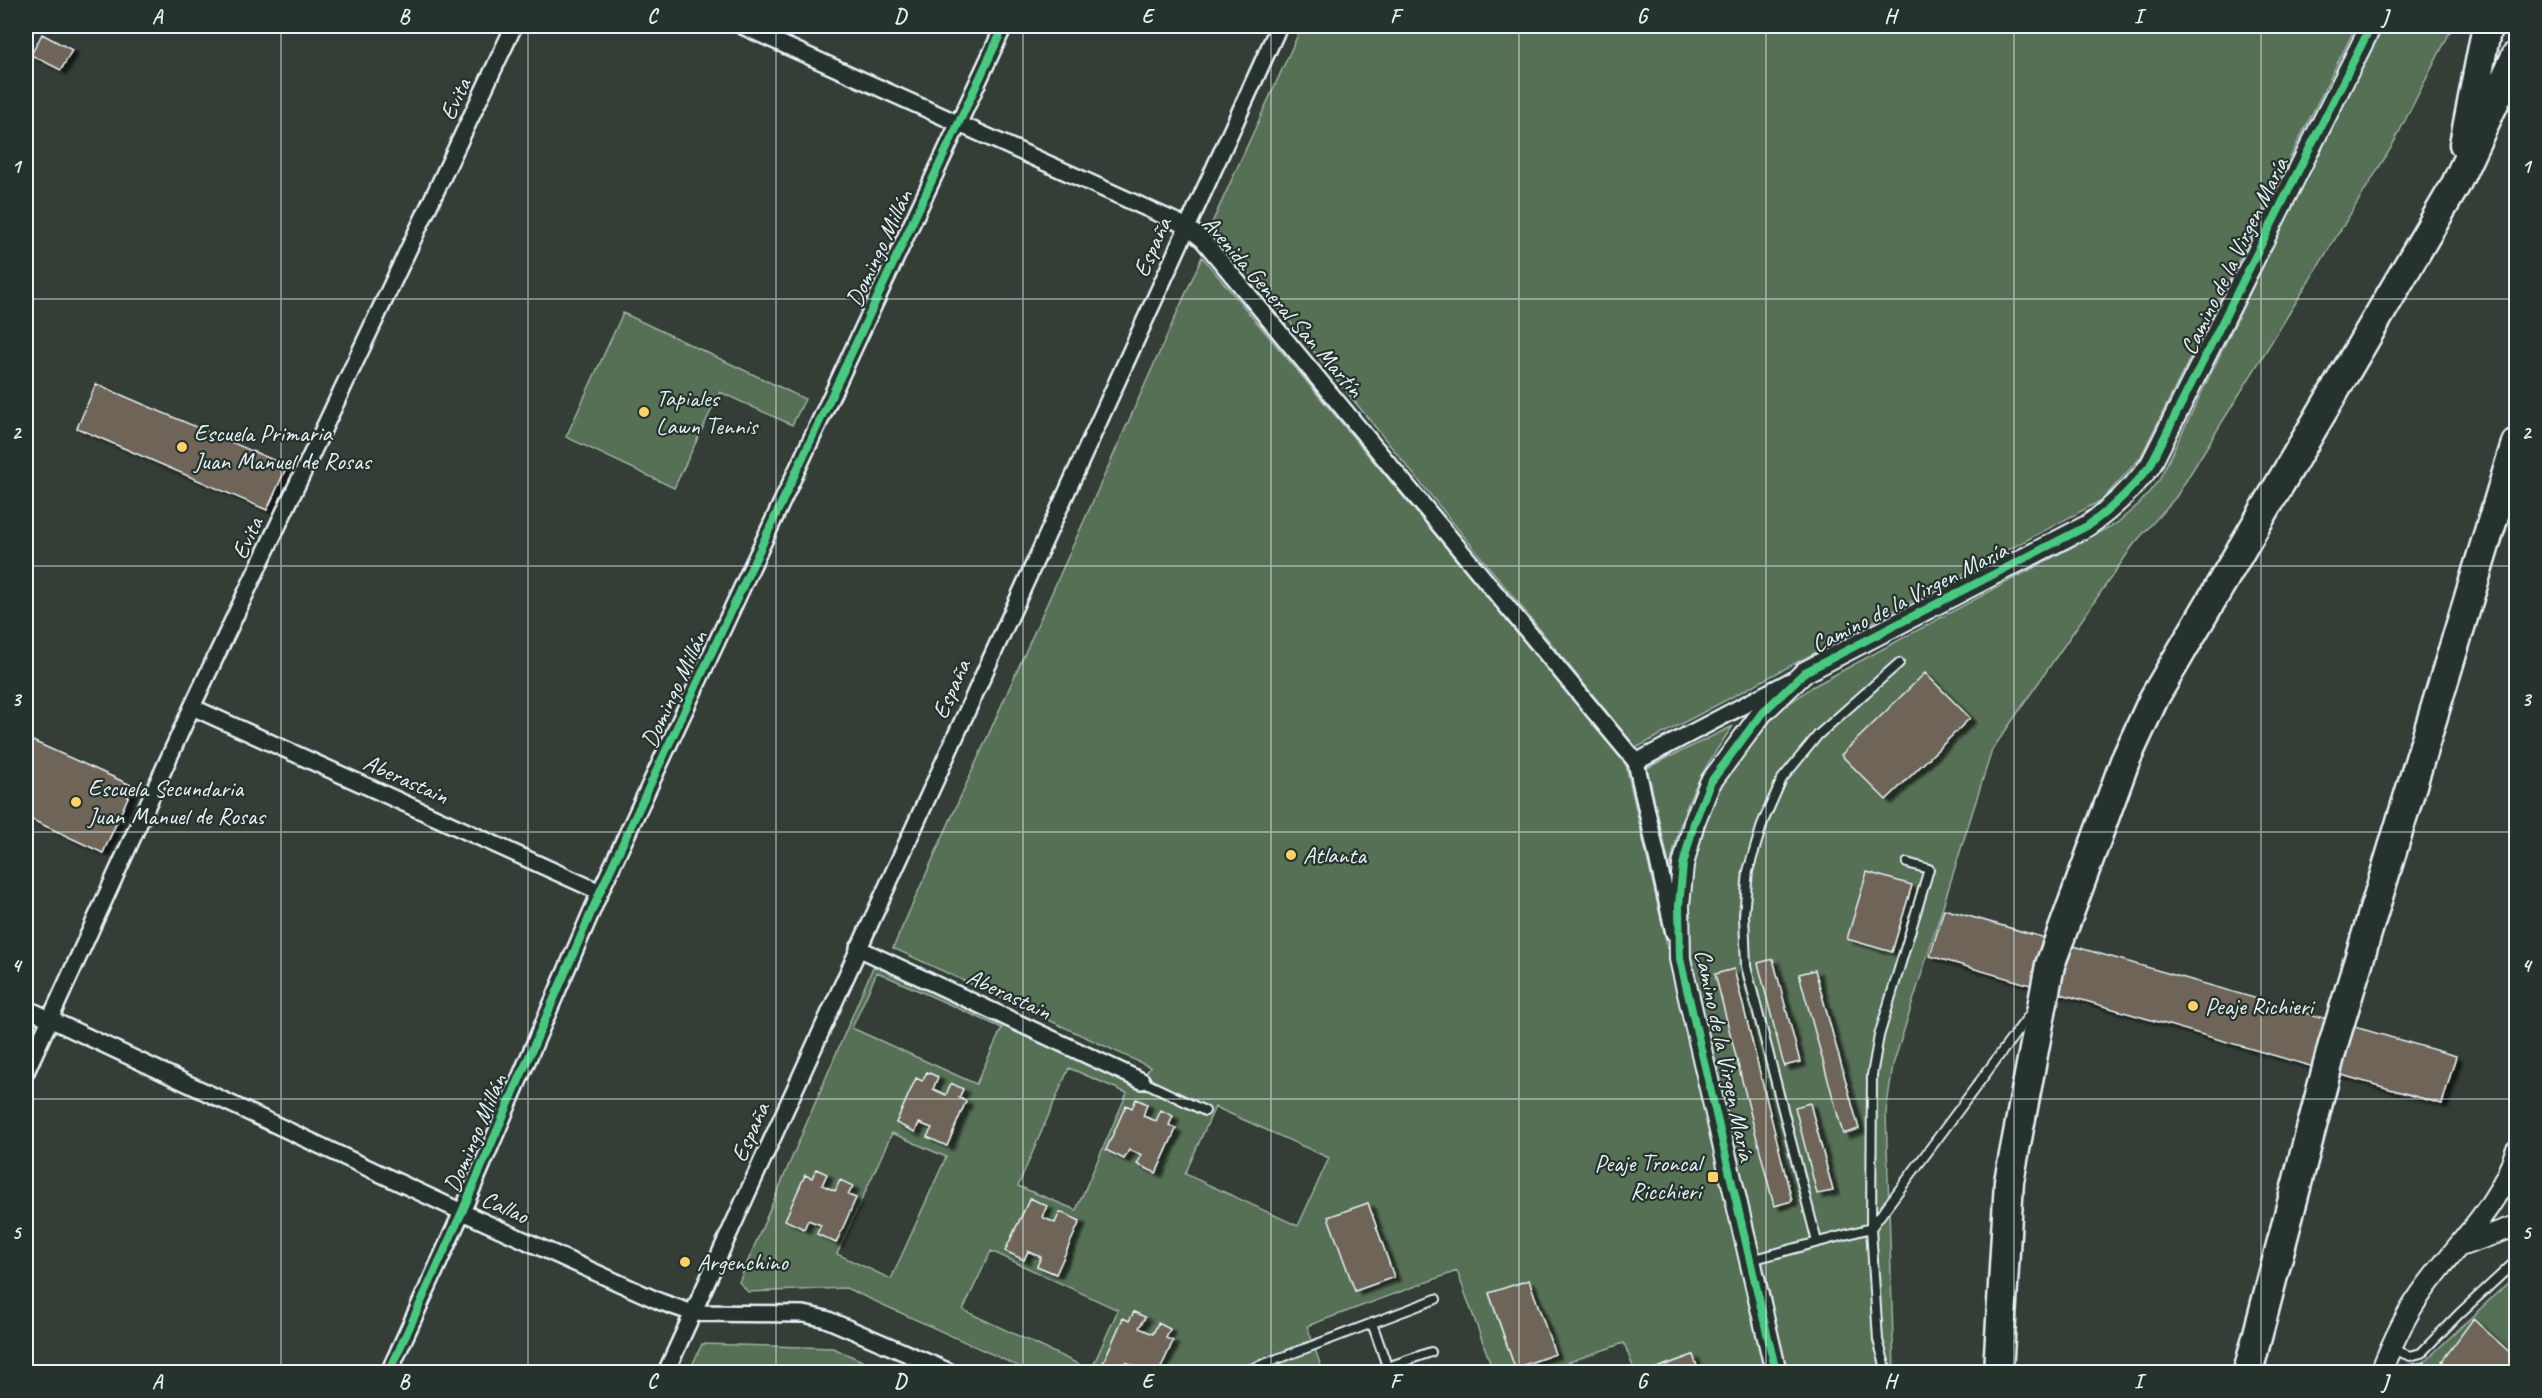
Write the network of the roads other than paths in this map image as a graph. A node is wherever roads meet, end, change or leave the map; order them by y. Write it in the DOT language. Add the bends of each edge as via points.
graph roads {
  1 [pos="514,26"];
  2 [pos="742,26"];
  3 [pos="1004,26"];
  4 [pos="1279,26"];
  5 [pos="2371,26"];
  6 [pos="2487,26"];
  7 [pos="2517,56"];
  8 [pos="958,124"];
  9 [pos="2456,186"];
  10 [pos="1186,226"];
  11 [pos="2517,443"];
  12 [pos="1899,663"];
  13 [pos="1805,672"];
  14 [pos="192,707"];
  15 [pos="1636,762"];
  16 [pos="1907,863"];
  17 [pos="600,892"];
  18 [pos="858,948"];
  19 [pos="1680,959"];
  20 [pos="2042,998"];
  21 [pos="26,1008"];
  22 [pos="49,1019"];
  23 [pos="26,1072"];
  24 [pos="1142,1081"];
  25 [pos="1205,1111"];
  26 [pos="2517,1151"];
  27 [pos="462,1212"];
  28 [pos="2517,1226"];
  29 [pos="1871,1228"];
  30 [pos="1817,1242"];
  31 [pos="2460,1246"];
  32 [pos="1751,1260"];
  33 [pos="2517,1261"];
  34 [pos="1436,1299"];
  35 [pos="693,1313"];
  36 [pos="1372,1323"];
  37 [pos="2390,1348"];
  38 [pos="1431,1352"];
  39 [pos="1388,1370"];
  40 [pos="389,1372"];
  41 [pos="666,1372"];
  42 [pos="950,1372"];
  43 [pos="1243,1372"];
  44 [pos="1373,1372"];
  45 [pos="1776,1372"];
  46 [pos="1887,1372"];
  47 [pos="1998,1372"];
  48 [pos="2248,1372"];
  49 [pos="2380,1372"];
  1 -- 14 [label="street, Evita"];
  2 -- 8 [label="street, Avenida General San Martín"];
  3 -- 8 [label="street, Domingo Millán"];
  4 -- 10 [label="street, España"];
  5 -- 13 [label="street, Camino de la Virgen María" via="2150,466 2130,491 2110,512 2087,526"];
  6 -- 9 [label="highway"];
  7 -- 9 [label="highway"];
  8 -- 10 [label="street, Avenida General San Martín"];
  8 -- 17 [label="street, Domingo Millán"];
  9 -- 20 [label="highway" via="2154,698 2125,761 2050,965"];
  10 -- 15 [label="street, Avenida General San Martín" via="1203,240"];
  10 -- 18 [label="street, España"];
  11 -- 48 [label="highway" via="2333,1046"];
  12 -- 30 [label="lane" via="1818,735 1782,779 1748,871 1743,915 1746,966"];
  13 -- 15 [label="street, Camino de la Virgen María"];
  13 -- 19 [label="street, Camino de la Virgen María" via="1762,713 1710,783 1683,866"];
  14 -- 17 [label="street, Aberastain"];
  14 -- 22 [label="street, Evita"];
  15 -- 19 [label="street, Camino de la Virgen María"];
  16 -- 29 [label="lane" via="1929,869 1879,1036 1872,1075"];
  17 -- 27 [label="street, Domingo Millán"];
  18 -- 24 [label="street, Aberastain"];
  18 -- 35 [label="street, España"];
  19 -- 32 [label="street, Camino de la Virgen María"];
  20 -- 29 [label="lane"];
  20 -- 47 [label="highway" via="2009,1181"];
  21 -- 22 [label="street, Callao"];
  22 -- 23 [label="street, Evita"];
  22 -- 27 [label="street, Callao"];
  24 -- 25 [label="lane"];
  26 -- 31 [label="street" via="2502,1186"];
  27 -- 35 [label="street, Callao"];
  27 -- 40 [label="street, Domingo Millán"];
  28 -- 31 [label="street"];
  29 -- 30 [label="lane"];
  29 -- 46 [label="lane" via="1878,1340"];
  30 -- 32 [label="lane"];
  31 -- 37 [label="street" via="2419,1295"];
  32 -- 45 [label="street, Camino de la Virgen María"];
  33 -- 37 [label="lane" via="2421,1353 2410,1356"];
  34 -- 36 [label="lane"];
  35 -- 41 [label="street, España"];
  35 -- 42 [label="street, Callao" via="804,1314 826,1319"];
  36 -- 39 [label="lane"];
  36 -- 43 [label="lane"];
  37 -- 49 [label="street"];
  38 -- 39 [label="lane"];
  39 -- 44 [label="lane"];
}
